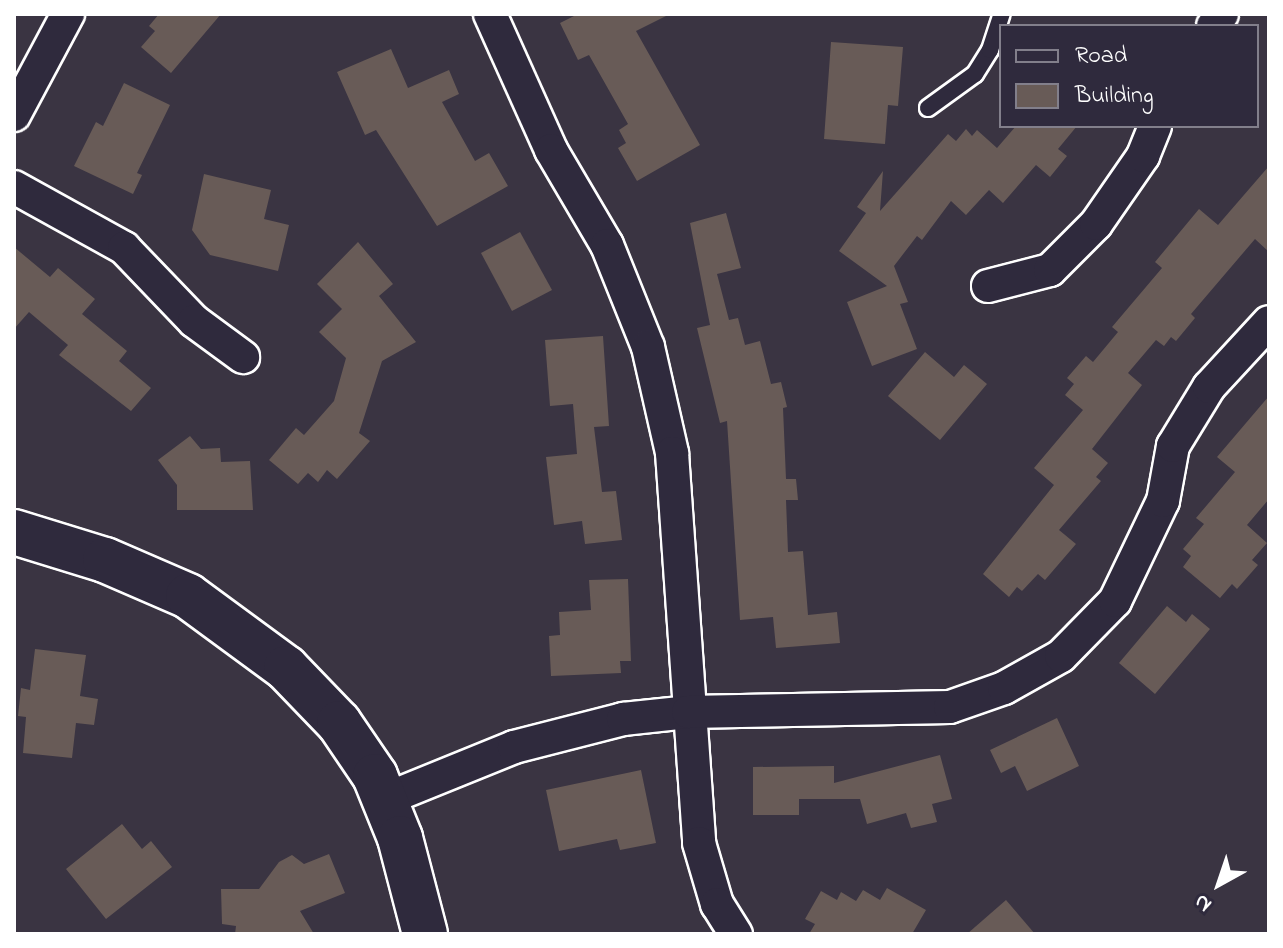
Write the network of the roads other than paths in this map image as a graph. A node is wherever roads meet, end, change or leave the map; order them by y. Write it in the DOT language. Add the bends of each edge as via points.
graph roads {
  1 [pos="68,14"];
  2 [pos="490,14"];
  3 [pos="1002,14"];
  4 [pos="928,108"];
  5 [pos="14,115"];
  6 [pos="1154,128"];
  7 [pos="14,187"];
  8 [pos="988,286"];
  9 [pos="1269,322"];
  10 [pos="243,357"];
  11 [pos="14,532"];
  12 [pos="688,712"];
  13 [pos="386,799"];
  14 [pos="425,934"];
  15 [pos="736,934"];
  1 -- 5 [label="street"];
  2 -- 12 [label="street" via="551,150 607,245 648,347 672,453"];
  3 -- 4 [label="lane" via="975,74"];
  6 -- 8 [label="street" via="1143,156 1096,224 1050,270"];
  7 -- 10 [label="street" via="124,248 194,321"];
  9 -- 12 [label="street" via="1209,387 1173,446 1163,501 1115,601 1061,656 1004,688 950,707"];
  11 -- 13 [label="main road" via="145,575 231,624 286,668 339,723"];
  12 -- 13 [label="street" via="557,734"];
  12 -- 15 [label="street" via="699,843 717,904"];
  13 -- 14 [label="main road"];
}
